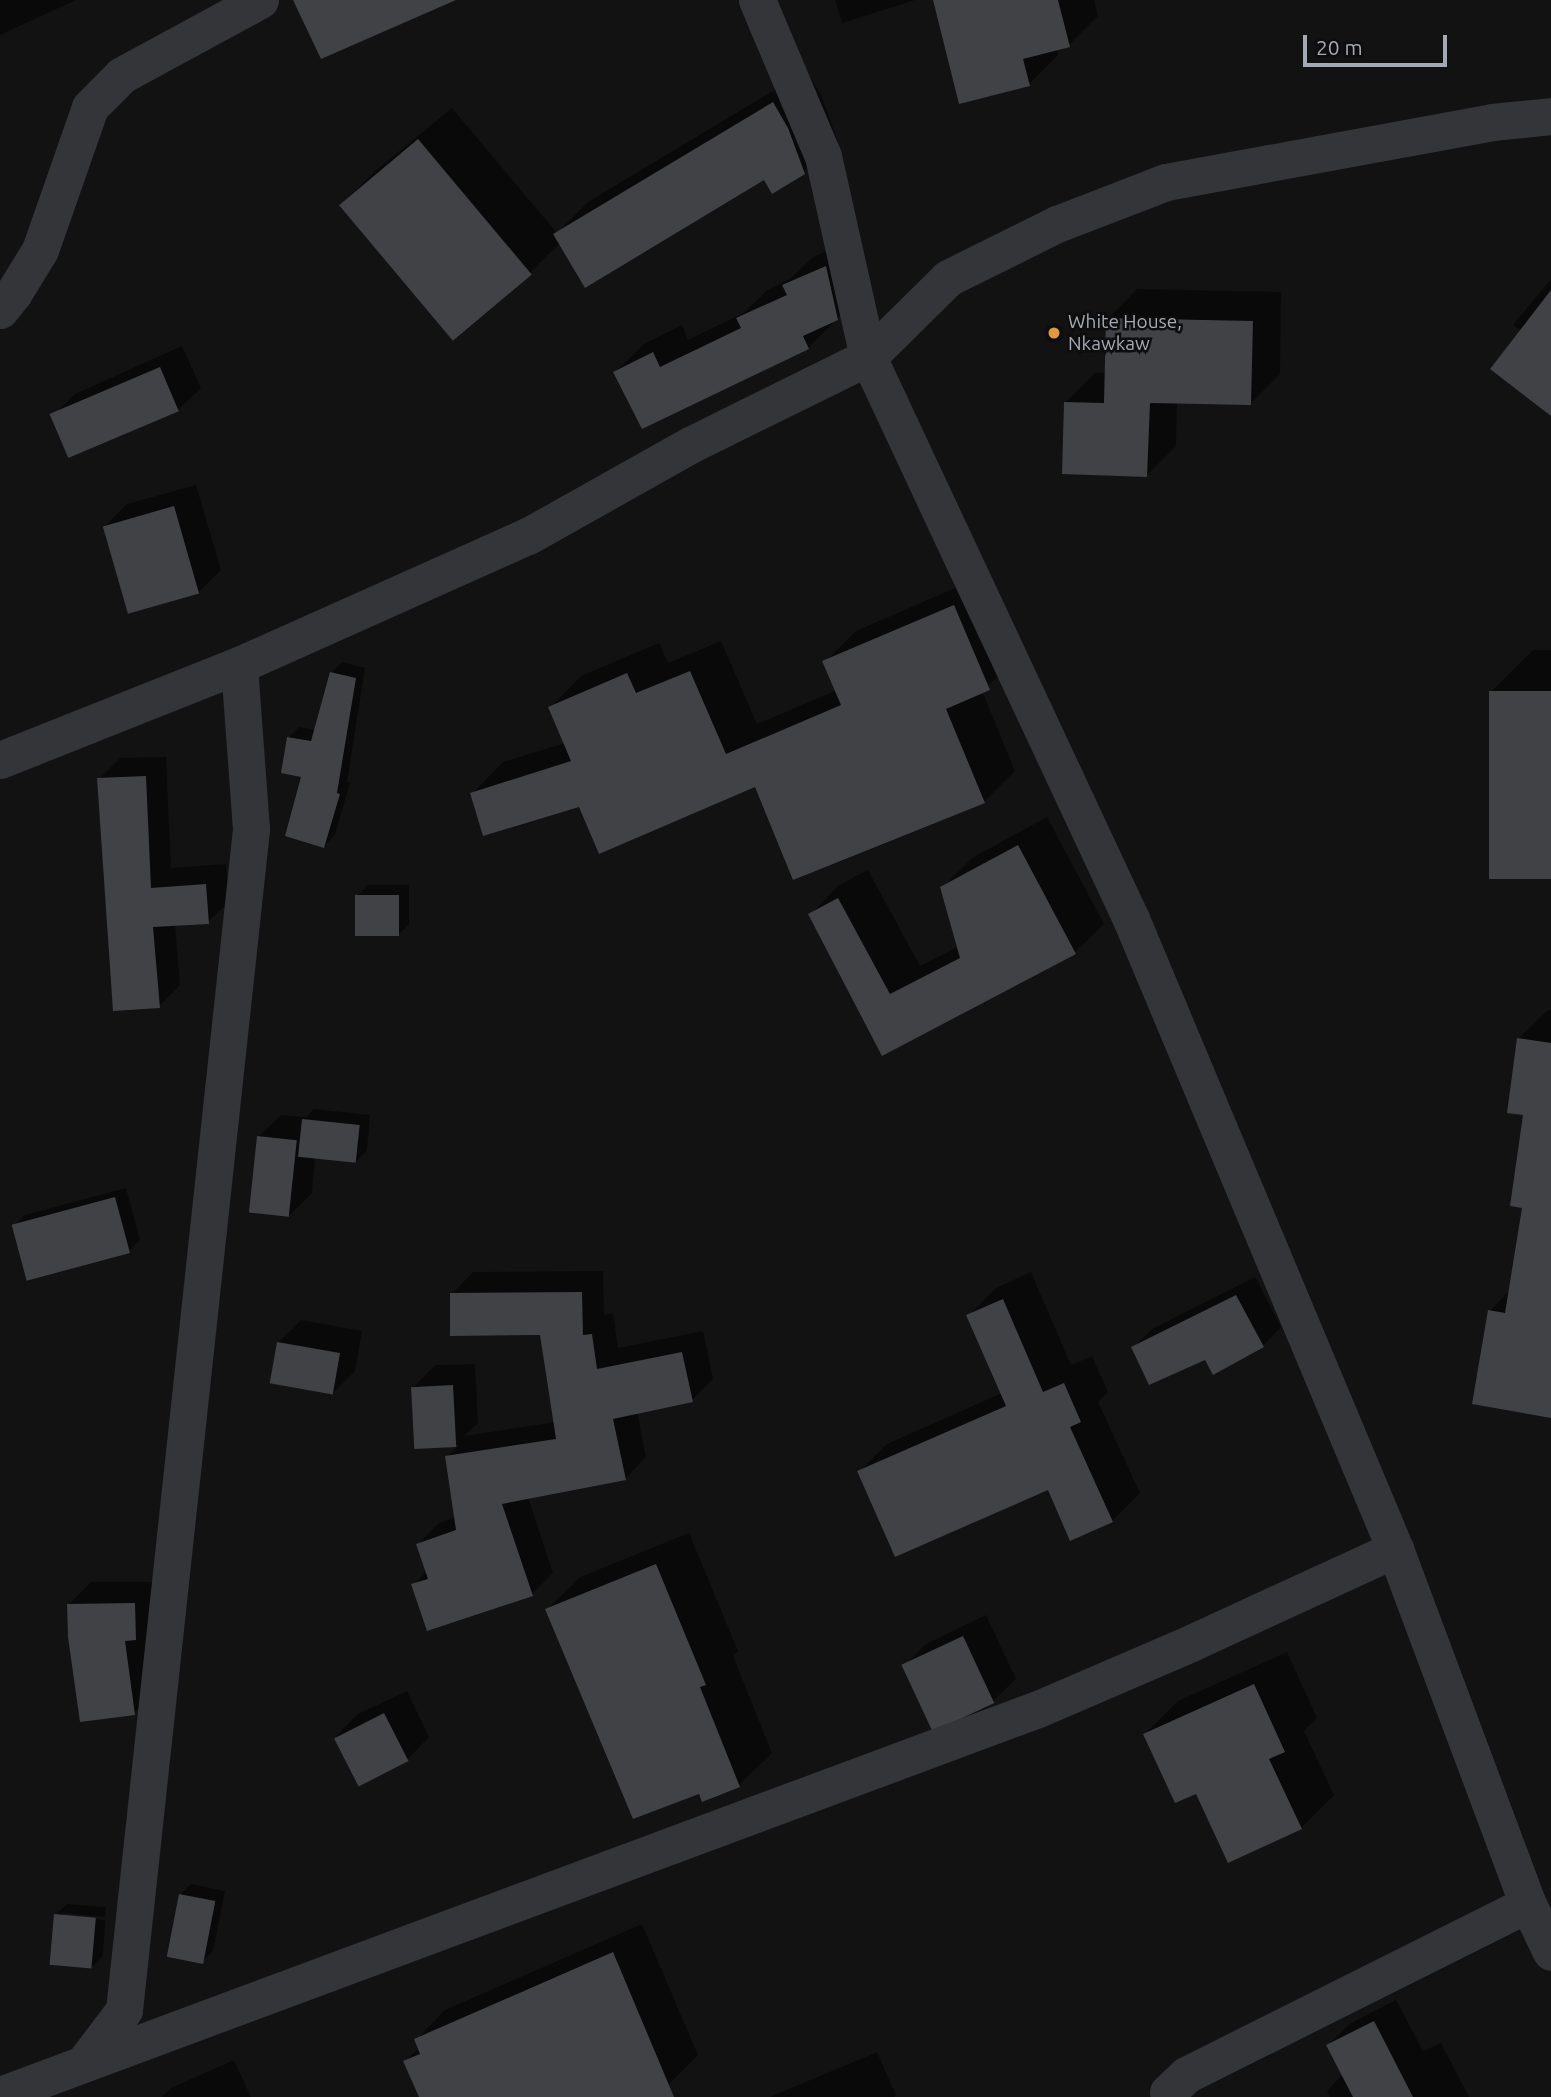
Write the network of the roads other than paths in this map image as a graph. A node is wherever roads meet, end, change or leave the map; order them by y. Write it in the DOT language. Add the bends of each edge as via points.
graph roads {
  1 [pos="260,0"];
  2 [pos="757,0"];
  3 [pos="1551,116"];
  4 [pos="0,310"];
  5 [pos="868,358"];
  6 [pos="239,665"];
  7 [pos="0,760"];
  8 [pos="1395,1549"];
  9 [pos="1528,1904"];
  10 [pos="1551,1952"];
  11 [pos="84,2063"];
  12 [pos="1168,2092"];
  13 [pos="0,2095"];
  1 -- 4 [label="street" via="122,75 90,107 40,250"];
  2 -- 5 [label="street" via="823,156"];
  3 -- 5 [label="street" via="1492,122 1166,181 1057,224 948,278"];
  5 -- 6 [label="street" via="690,445 528,536"];
  5 -- 8 [label="street" via="1131,919"];
  6 -- 7 [label="street"];
  6 -- 11 [label="street" via="251,829 126,1996 124,2010"];
  8 -- 9 [label="street"];
  8 -- 11 [label="street" via="1038,1709"];
  9 -- 10 [label="street"];
  9 -- 12 [label="street" via="1186,2075"];
  11 -- 13 [label="street"];
}
